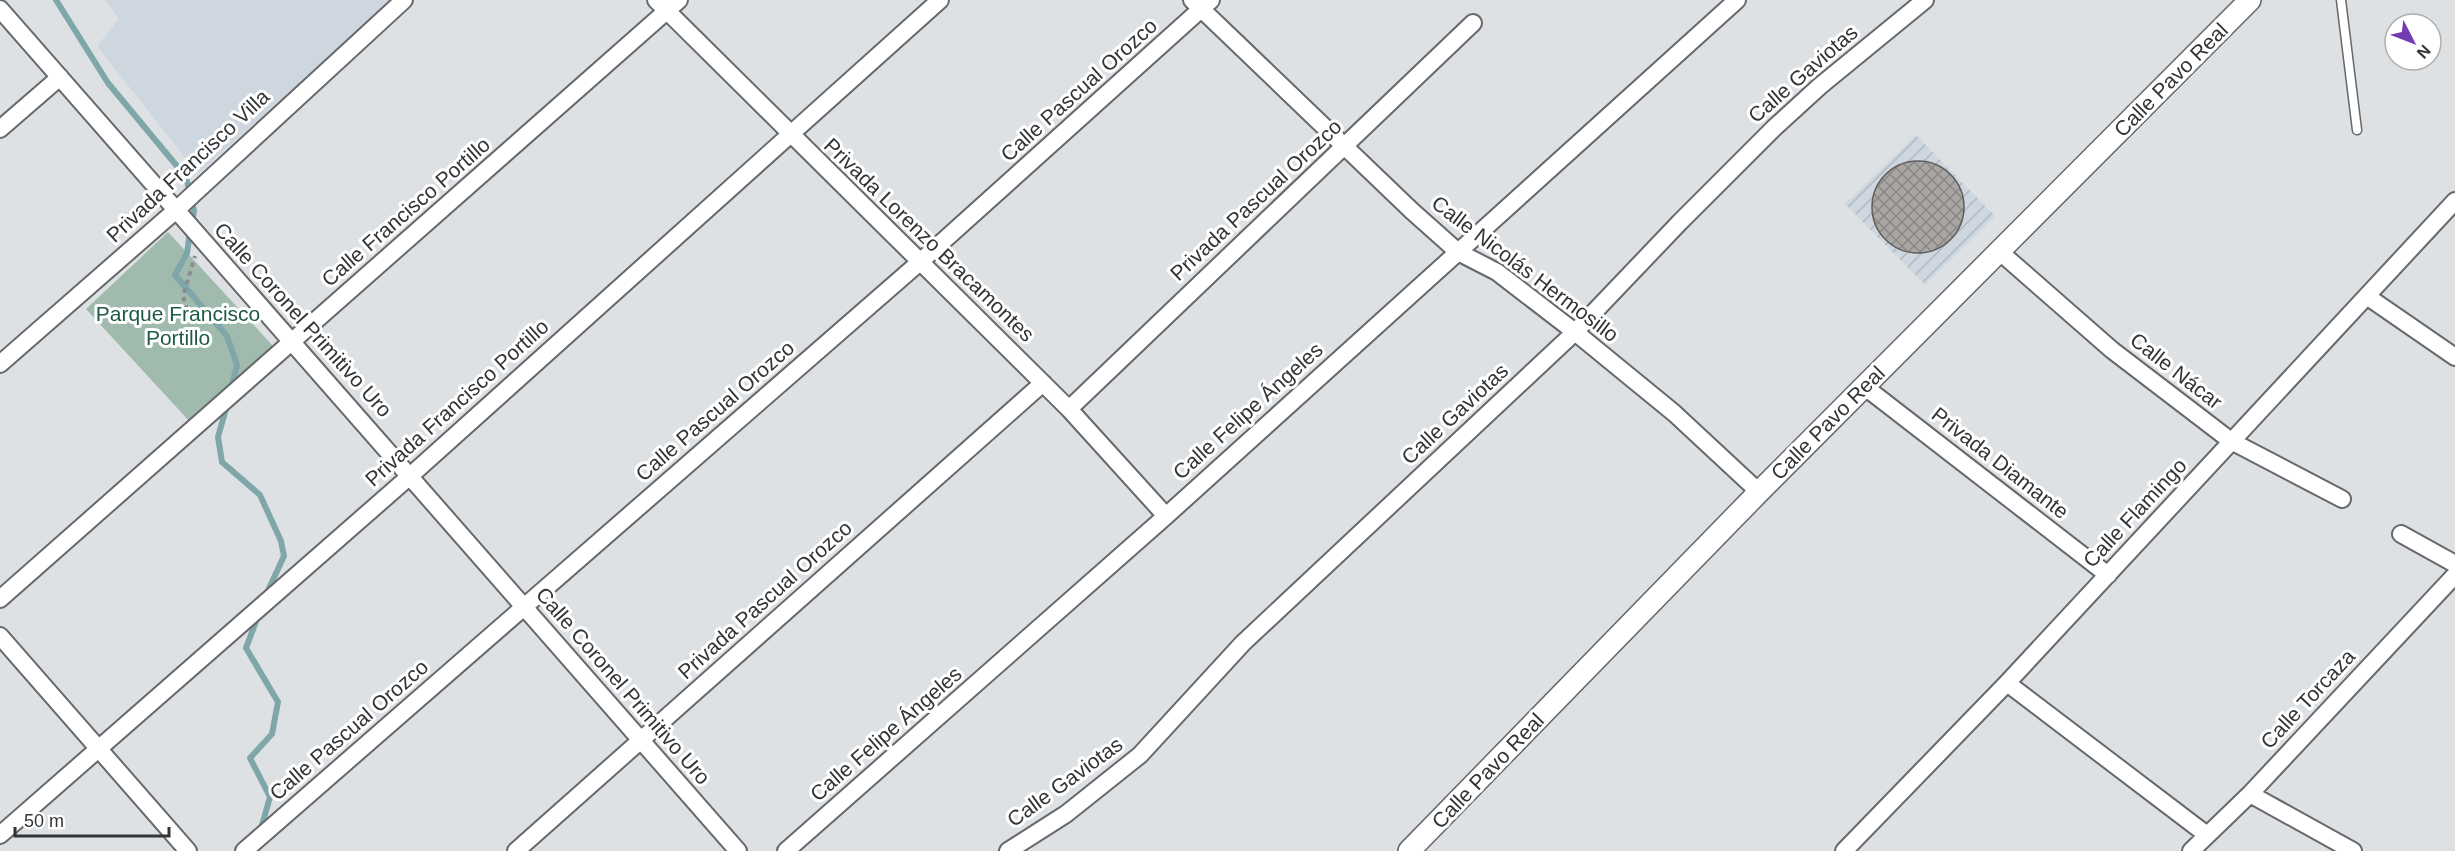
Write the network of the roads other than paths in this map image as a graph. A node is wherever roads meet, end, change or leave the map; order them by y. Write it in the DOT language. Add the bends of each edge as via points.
graph roads {
  1 [pos="404,0"];
  2 [pos="940,0"];
  3 [pos="1737,0"];
  4 [pos="1925,0"];
  5 [pos="2250,0"];
  6 [pos="2341,0"];
  7 [pos="1202,3"];
  8 [pos="667,4"];
  9 [pos="0,9"];
  10 [pos="1473,22"];
  11 [pos="60,77"];
  12 [pos="0,129"];
  13 [pos="2357,130"];
  14 [pos="789,134"];
  15 [pos="1345,147"];
  16 [pos="2455,201"];
  17 [pos="175,211"];
  18 [pos="1458,252"];
  19 [pos="2000,252"];
  20 [pos="921,261"];
  21 [pos="2368,297"];
  22 [pos="1575,332"];
  23 [pos="293,341"];
  24 [pos="2455,357"];
  25 [pos="0,364"];
  26 [pos="1043,383"];
  27 [pos="1865,387"];
  28 [pos="1069,409"];
  29 [pos="2231,441"];
  30 [pos="410,476"];
  31 [pos="1759,492"];
  32 [pos="2342,499"];
  33 [pos="1166,516"];
  34 [pos="2401,534"];
  35 [pos="2455,564"];
  36 [pos="2108,575"];
  37 [pos="2455,575"];
  38 [pos="0,599"];
  39 [pos="524,608"];
  40 [pos="0,636"];
  41 [pos="2007,683"];
  42 [pos="640,741"];
  43 [pos="99,747"];
  44 [pos="2250,794"];
  45 [pos="0,835"];
  46 [pos="2207,835"];
  47 [pos="188,851"];
  48 [pos="244,851"];
  49 [pos="516,851"];
  50 [pos="738,851"];
  51 [pos="786,851"];
  52 [pos="1008,851"];
  53 [pos="1409,851"];
  54 [pos="1844,851"];
  55 [pos="2191,851"];
  56 [pos="2353,851"];
  1 -- 17 [label="street, Privada Francisco Villa"];
  2 -- 14 [label="street, Privada Francisco Portillo"];
  3 -- 18 [label="street, Calle Felipe Ángeles"];
  4 -- 22 [label="street, Calle Gaviotas" via="1774,128"];
  5 -- 19 [label="street, Calle Pavo Real"];
  6 -- 13 [label="lane"];
  7 -- 15 [label="street, Calle Nicolás Hermosillo"];
  7 -- 20 [label="street, Calle Pascual Orozco"];
  8 -- 14 [label="street, Privada Lorenzo Bracamontes"];
  8 -- 23 [label="street, Calle Francisco Portillo"];
  9 -- 11 [label="street, Calle Coronel Primitivo Uro"];
  10 -- 15 [label="street, Privada Pascual Orozco"];
  11 -- 12 [label="street"];
  11 -- 17 [label="street, Calle Coronel Primitivo Uro"];
  14 -- 20 [label="street, Privada Lorenzo Bracamontes"];
  14 -- 30 [label="street, Privada Francisco Portillo"];
  15 -- 18 [label="street, Calle Nicolás Hermosillo"];
  15 -- 28 [label="street, Privada Pascual Orozco"];
  16 -- 21 [label="street, Calle Flamingo"];
  17 -- 23 [label="street, Calle Coronel Primitivo Uro"];
  17 -- 25 [label="street, Privada Francisco Villa"];
  18 -- 22 [label="street, Calle Nicolás Hermosillo" via="1497,272"];
  18 -- 33 [label="street, Calle Felipe Ángeles"];
  19 -- 27 [label="street, Calle Pavo Real"];
  19 -- 29 [label="street, Calle Nácar" via="2112,350"];
  20 -- 26 [label="street, Privada Lorenzo Bracamontes"];
  20 -- 39 [label="street, Calle Pascual Orozco"];
  21 -- 24 [label="street"];
  21 -- 29 [label="street, Calle Flamingo"];
  22 -- 31 [label="street, Calle Nicolás Hermosillo" via="1674,413"];
  22 -- 52 [label="street, Calle Gaviotas" via="1243,643 1140,755 1066,814"];
  23 -- 30 [label="street, Calle Coronel Primitivo Uro"];
  23 -- 38 [label="street, Calle Francisco Portillo"];
  26 -- 28 [label="street, Privada Lorenzo Bracamontes"];
  26 -- 42 [label="street, Privada Pascual Orozco"];
  27 -- 31 [label="street, Calle Pavo Real"];
  27 -- 36 [label="street, Privada Diamante"];
  28 -- 33 [label="street, Privada Lorenzo Bracamontes"];
  29 -- 32 [label="street, Calle Nácar"];
  29 -- 36 [label="street, Calle Flamingo"];
  30 -- 39 [label="street, Calle Coronel Primitivo Uro"];
  30 -- 43 [label="street, Privada Francisco Portillo"];
  31 -- 53 [label="street, Calle Pavo Real"];
  33 -- 51 [label="street, Calle Felipe Ángeles"];
  34 -- 35 [label="street"];
  36 -- 41 [label="street, Calle Flamingo"];
  37 -- 44 [label="street, Calle Torcaza"];
  39 -- 42 [label="street, Calle Coronel Primitivo Uro"];
  39 -- 48 [label="street, Calle Pascual Orozco"];
  40 -- 43 [label="street"];
  41 -- 46 [label="street"];
  41 -- 54 [label="street, Calle Flamingo"];
  42 -- 49 [label="street, Privada Pascual Orozco"];
  42 -- 50 [label="street, Calle Coronel Primitivo Uro"];
  43 -- 45 [label="street, Privada Francisco Portillo"];
  43 -- 47 [label="street"];
  44 -- 46 [label="street, Calle Torcaza"];
  44 -- 56 [label="street"];
  46 -- 55 [label="street, Calle Torcaza"];
}
